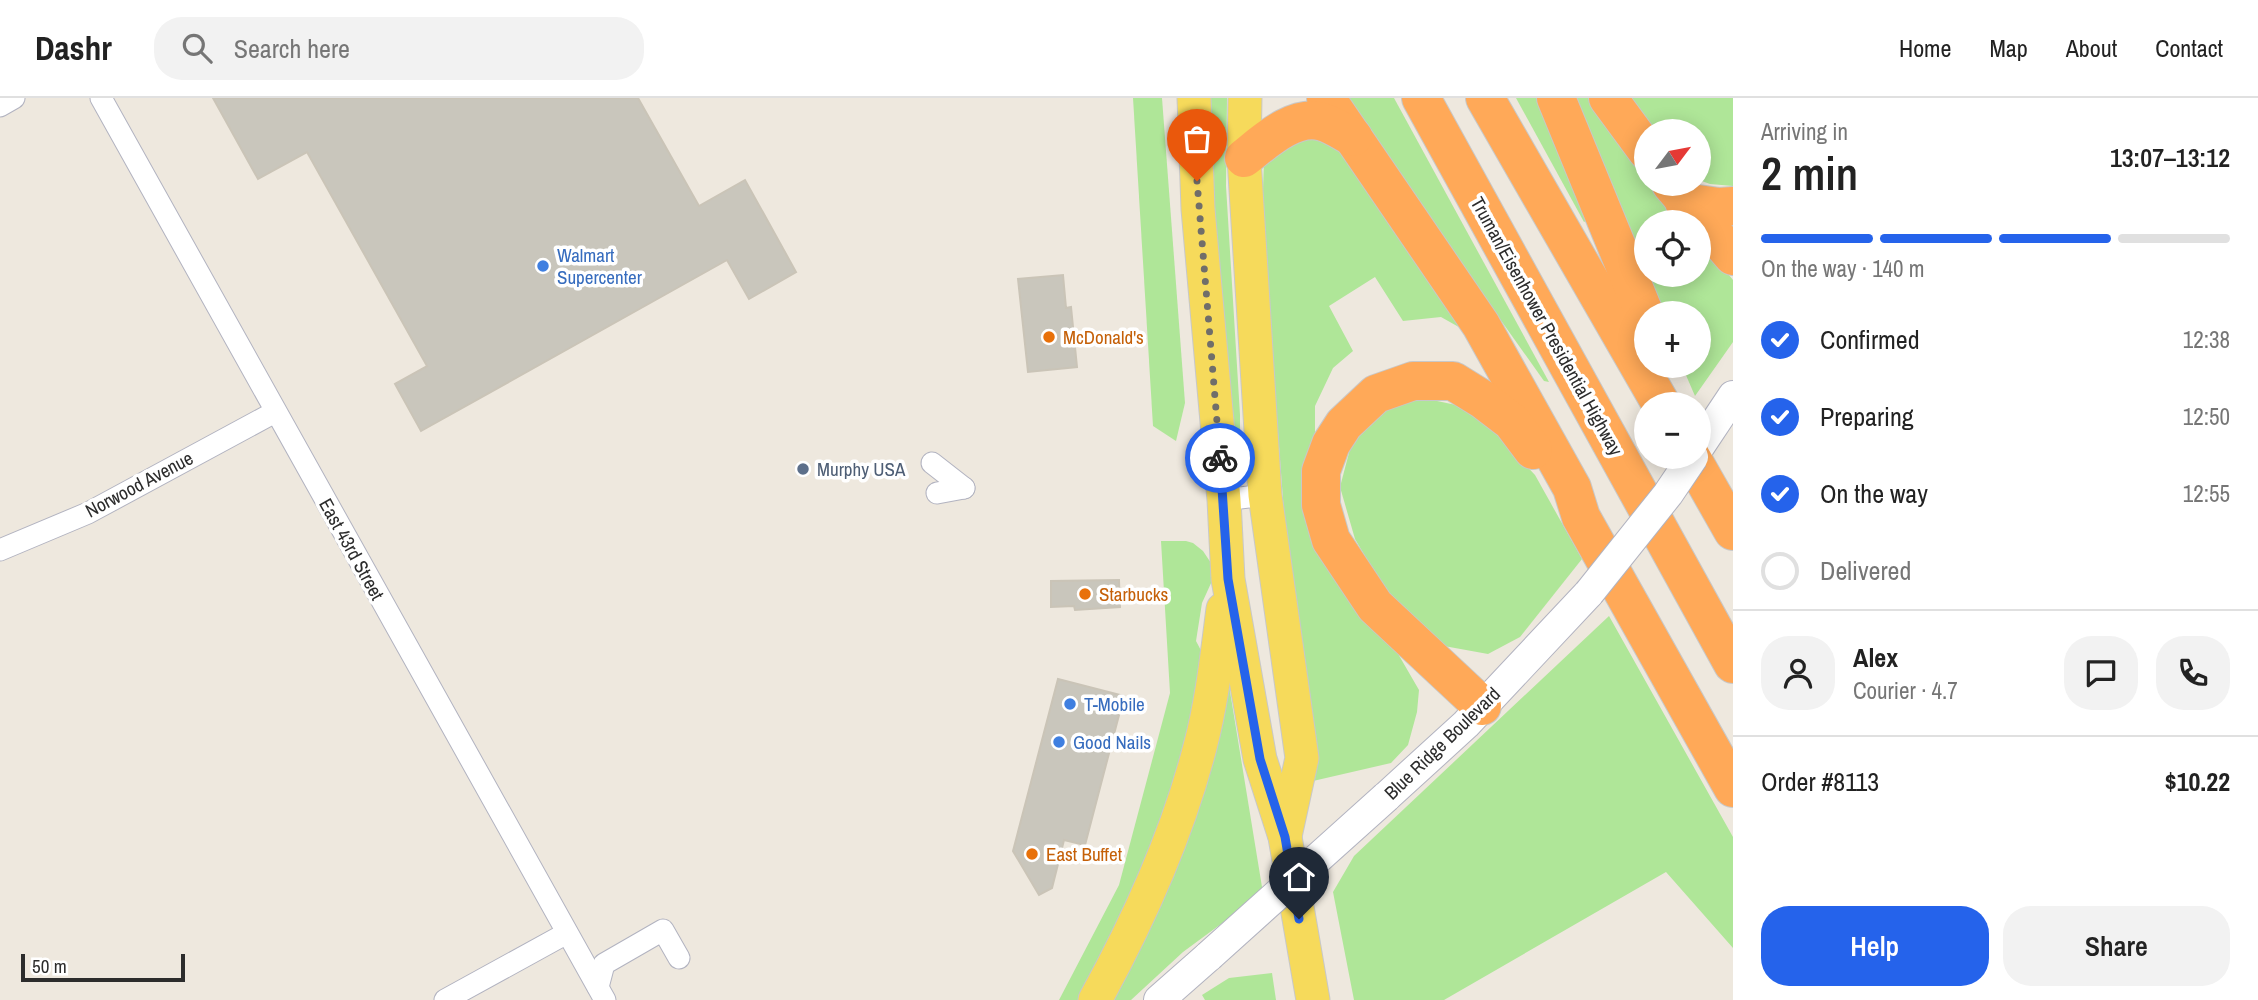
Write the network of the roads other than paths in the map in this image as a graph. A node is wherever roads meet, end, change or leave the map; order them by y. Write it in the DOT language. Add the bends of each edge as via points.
graph roads {
  1 [pos="13,98"];
  2 [pos="101,98"];
  3 [pos="1194,98"];
  4 [pos="1245,98"];
  5 [pos="1326,98"];
  6 [pos="1421,98"];
  7 [pos="1485,98"];
  8 [pos="1556,98"];
  9 [pos="1608,98"];
  10 [pos="0,106"];
  11 [pos="1634,133"];
  12 [pos="1353,137"];
  13 [pos="1244,158"];
  14 [pos="1681,196"];
  15 [pos="1687,196"];
  16 [pos="1733,206"];
  17 [pos="1733,256"];
  18 [pos="1639,301"];
  19 [pos="1654,392"];
  20 [pos="1733,396"];
  21 [pos="275,412"];
  22 [pos="1711,429"];
  23 [pos="932,463"];
  24 [pos="1684,469"];
  25 [pos="1699,469"];
  26 [pos="1704,469"];
  27 [pos="937,493"];
  28 [pos="1713,494"];
  29 [pos="1265,495"];
  30 [pos="1224,500"];
  31 [pos="1581,517"];
  32 [pos="1733,531"];
  33 [pos="0,550"];
  34 [pos="1228,579"];
  35 [pos="1733,664"];
  36 [pos="1482,706"];
  37 [pos="1733,788"];
  38 [pos="1285,837"];
  39 [pos="567,933"];
  40 [pos="679,958"];
  41 [pos="601,993"];
  42 [pos="446,1000"];
  43 [pos="1095,1000"];
  44 [pos="1159,1000"];
  45 [pos="1313,1000"];
  1 -- 10 [label="street"];
  2 -- 21 [label="street, East 43rd Street"];
  3 -- 30 [label="main road" via="1198,209"];
  4 -- 13 [label="main road"];
  5 -- 12 [label="highway"];
  6 -- 35 [label="highway, Truman/Eisenhower Presidential Highway"];
  7 -- 19 [label="highway"];
  8 -- 18 [label="highway"];
  9 -- 11 [label="highway"];
  12 -- 13 [label="highway" via="1321,121 1298,122 1270,136"];
  12 -- 31 [label="highway" via="1481,325 1572,488"];
  13 -- 29 [label="main road"];
  14 -- 17 [label="highway"];
  15 -- 16 [label="highway" via="1719,207"];
  20 -- 22 [label="street"];
  21 -- 33 [label="street, Norwood Avenue" via="88,513"];
  21 -- 39 [label="street, East 43rd Street"];
  23 -- 27 [label="street" via="964,488"];
  24 -- 36 [label="street, Blue Ridge Boulevard, bridge" via="1589,593"];
  25 -- 28 [label="highway"];
  26 -- 28 [label="highway"];
  28 -- 32 [label="highway"];
  29 -- 30 [label="street"];
  29 -- 38 [label="main road" via="1302,758"];
  30 -- 34 [label="main road"];
  31 -- 36 [label="highway" via="1512,422 1452,381 1413,381 1376,394 1344,424 1331,444 1321,471 1321,505 1331,540 1376,606"];
  31 -- 37 [label="highway"];
  34 -- 38 [label="main road" via="1260,759"];
  34 -- 43 [label="main road" via="1213,682 1192,774 1133,931"];
  36 -- 44 [label="street, Blue Ridge Boulevard, bridge"];
  38 -- 45 [label="main road"];
  39 -- 41 [label="street, East 43rd Street"];
  39 -- 42 [label="street"];
  40 -- 41 [label="street" via="663,930 604,964"];
}
